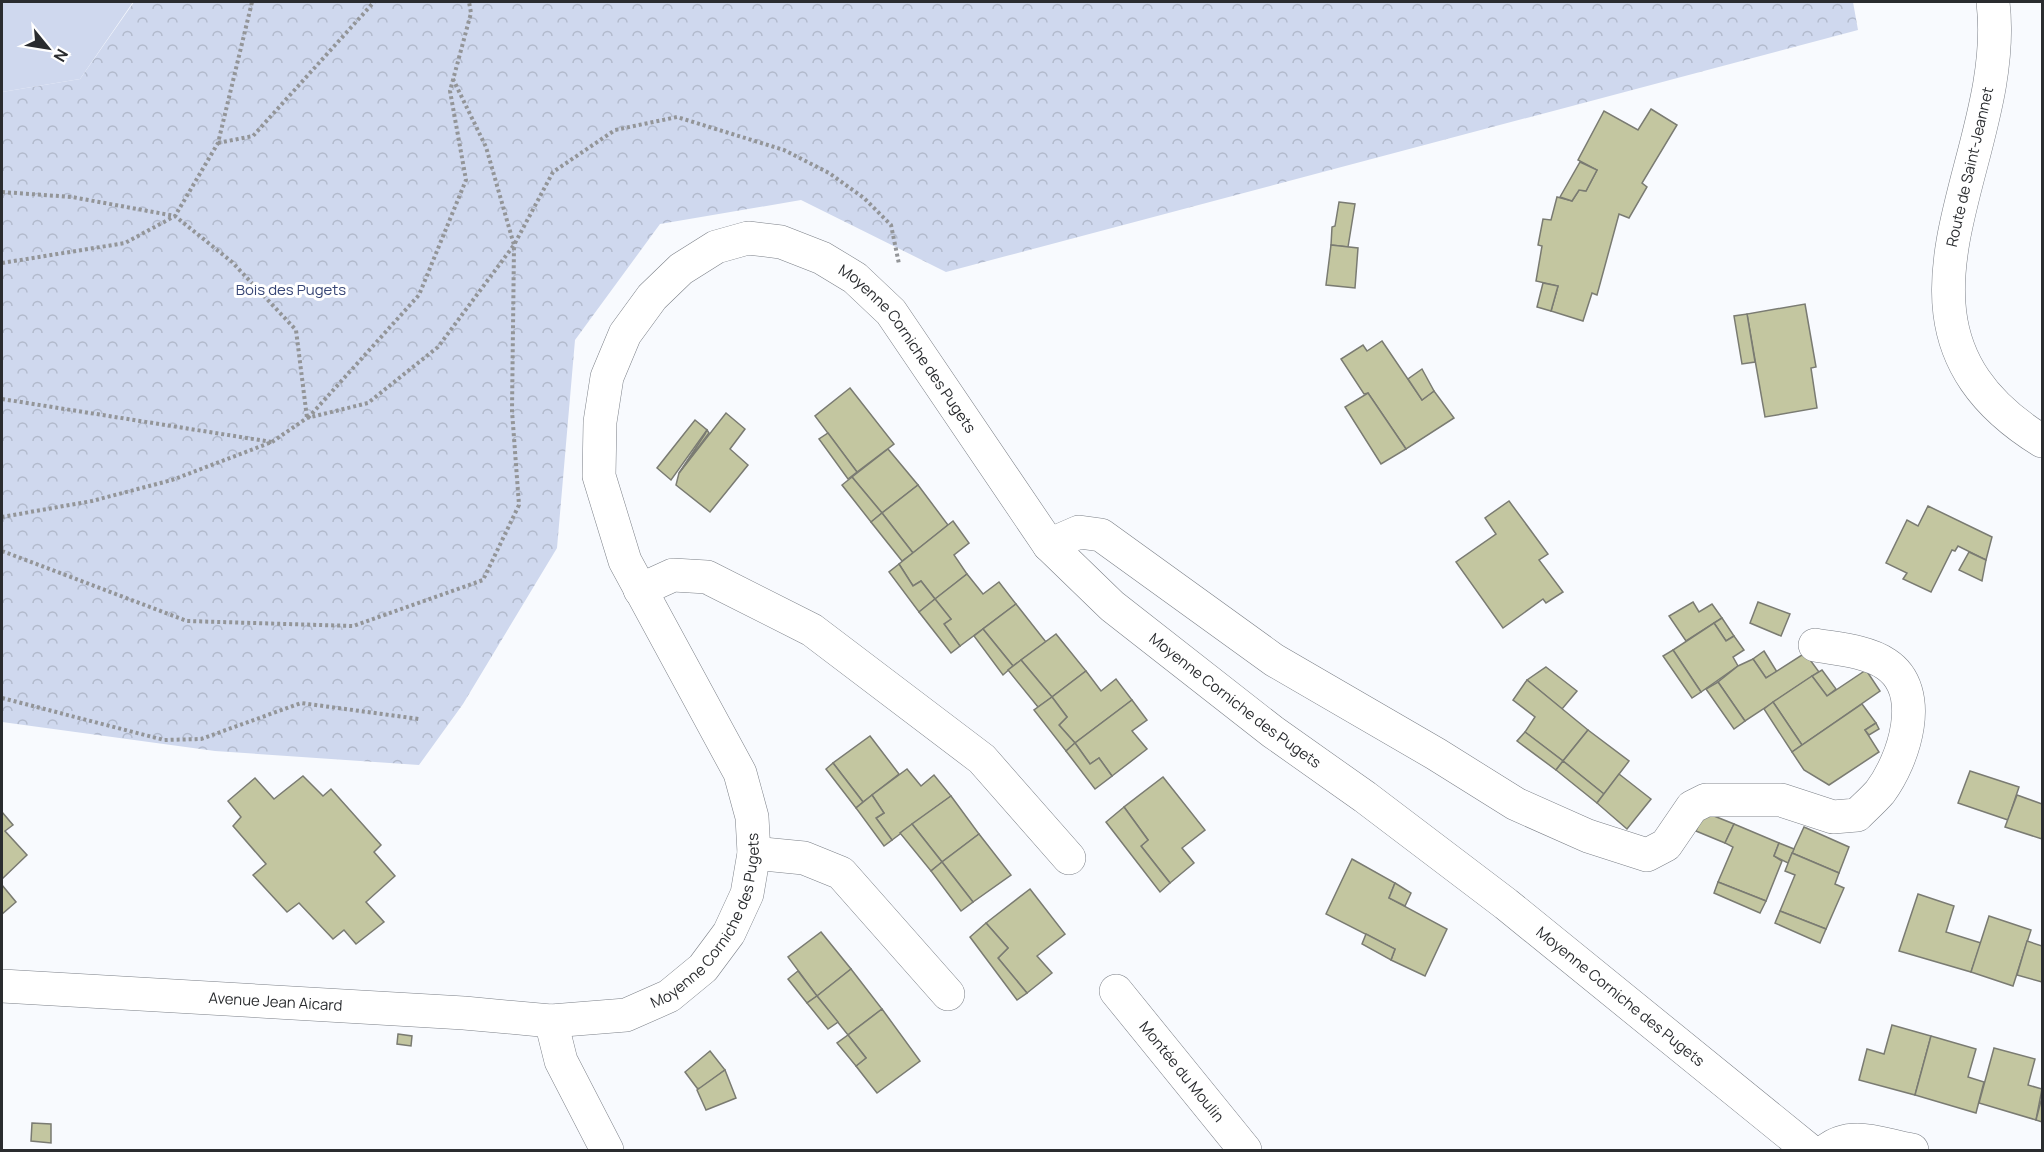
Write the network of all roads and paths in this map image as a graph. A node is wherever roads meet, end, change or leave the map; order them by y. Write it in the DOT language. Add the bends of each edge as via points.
graph roads {
  1 [pos="252,2"];
  2 [pos="374,2"];
  3 [pos="469,2"];
  4 [pos="1993,2"];
  5 [pos="452,77"];
  6 [pos="218,143"];
  7 [pos="2,192"];
  8 [pos="175,216"];
  9 [pos="514,245"];
  10 [pos="2,263"];
  11 [pos="891,312"];
  12 [pos="2,399"];
  13 [pos="307,418"];
  14 [pos="2043,441"];
  15 [pos="272,442"];
  16 [pos="2,517"];
  17 [pos="1049,545"];
  18 [pos="2,551"];
  19 [pos="640,590"];
  20 [pos="1815,645"];
  21 [pos="2,698"];
  22 [pos="419,719"];
  23 [pos="754,853"];
  24 [pos="1069,858"];
  25 [pos="2,986"];
  26 [pos="1116,991"];
  27 [pos="948,994"];
  28 [pos="551,1021"];
  29 [pos="607,1150"];
  30 [pos="1245,1150"];
  31 [pos="1809,1150"];
  32 [pos="1827,1150"];
  33 [pos="1912,1150"];
  1 -- 6 [label="path"];
  2 -- 6 [label="path" via="253,136"];
  3 -- 5 [label="path" via="471,13"];
  4 -- 14 [label="street, Route de Saint-Jeannet" via="1995,50 1987,101 1959,209 1949,264 1948,302 1952,330 1970,371 1991,401 2017,425"];
  5 -- 9 [label="path" via="486,147"];
  5 -- 13 [label="path" via="450,91 466,180 419,295"];
  6 -- 8 [label="path"];
  7 -- 8 [label="path" via="72,197"];
  8 -- 10 [label="path" via="125,243"];
  8 -- 13 [label="path" via="232,262 296,330"];
  9 -- 11 [label="path" via="553,172 615,130 677,117 784,150 829,172 864,198 891,225 900,269"];
  9 -- 13 [label="path" via="438,346 368,403"];
  9 -- 18 [label="path" via="512,411 519,505 483,580 353,626 187,621"];
  11 -- 17 [label="street, Moyenne Corniche des Pugets"];
  11 -- 19 [label="street, Moyenne Corniche des Pugets" via="855,278 822,258 781,242 748,238 716,247 681,269 652,297 625,334 607,377 600,422 599,476 625,561"];
  12 -- 15 [label="path"];
  13 -- 15 [label="path"];
  15 -- 16 [label="path" via="172,480 92,501"];
  17 -- 20 [label="street" via="1079,532 1101,535 1274,660 1516,804 1588,836 1647,855 1666,845 1692,807 1706,800 1781,800 1833,817 1857,815 1881,791 1904,746 1909,710 1905,683 1886,664 1857,653"];
  17 -- 31 [label="street, Moyenne Corniche des Pugets" via="1149,638 1506,904"];
  19 -- 23 [label="street, Moyenne Corniche des Pugets" via="740,773 752,817"];
  19 -- 24 [label="street" via="673,575 707,578 812,630 982,759"];
  21 -- 22 [label="path" via="164,740 201,739 300,703"];
  23 -- 27 [label="street" via="804,858 841,873"];
  23 -- 28 [label="street, Moyenne Corniche des Pugets" via="747,894 729,933 703,968 669,996 626,1016"];
  25 -- 28 [label="street, Avenue Jean Aicard"];
  26 -- 30 [label="street, Montée du Moulin"];
  28 -- 29 [label="street" via="561,1061"];
  32 -- 33 [label="street" via="1838,1141 1853,1139"];
}
